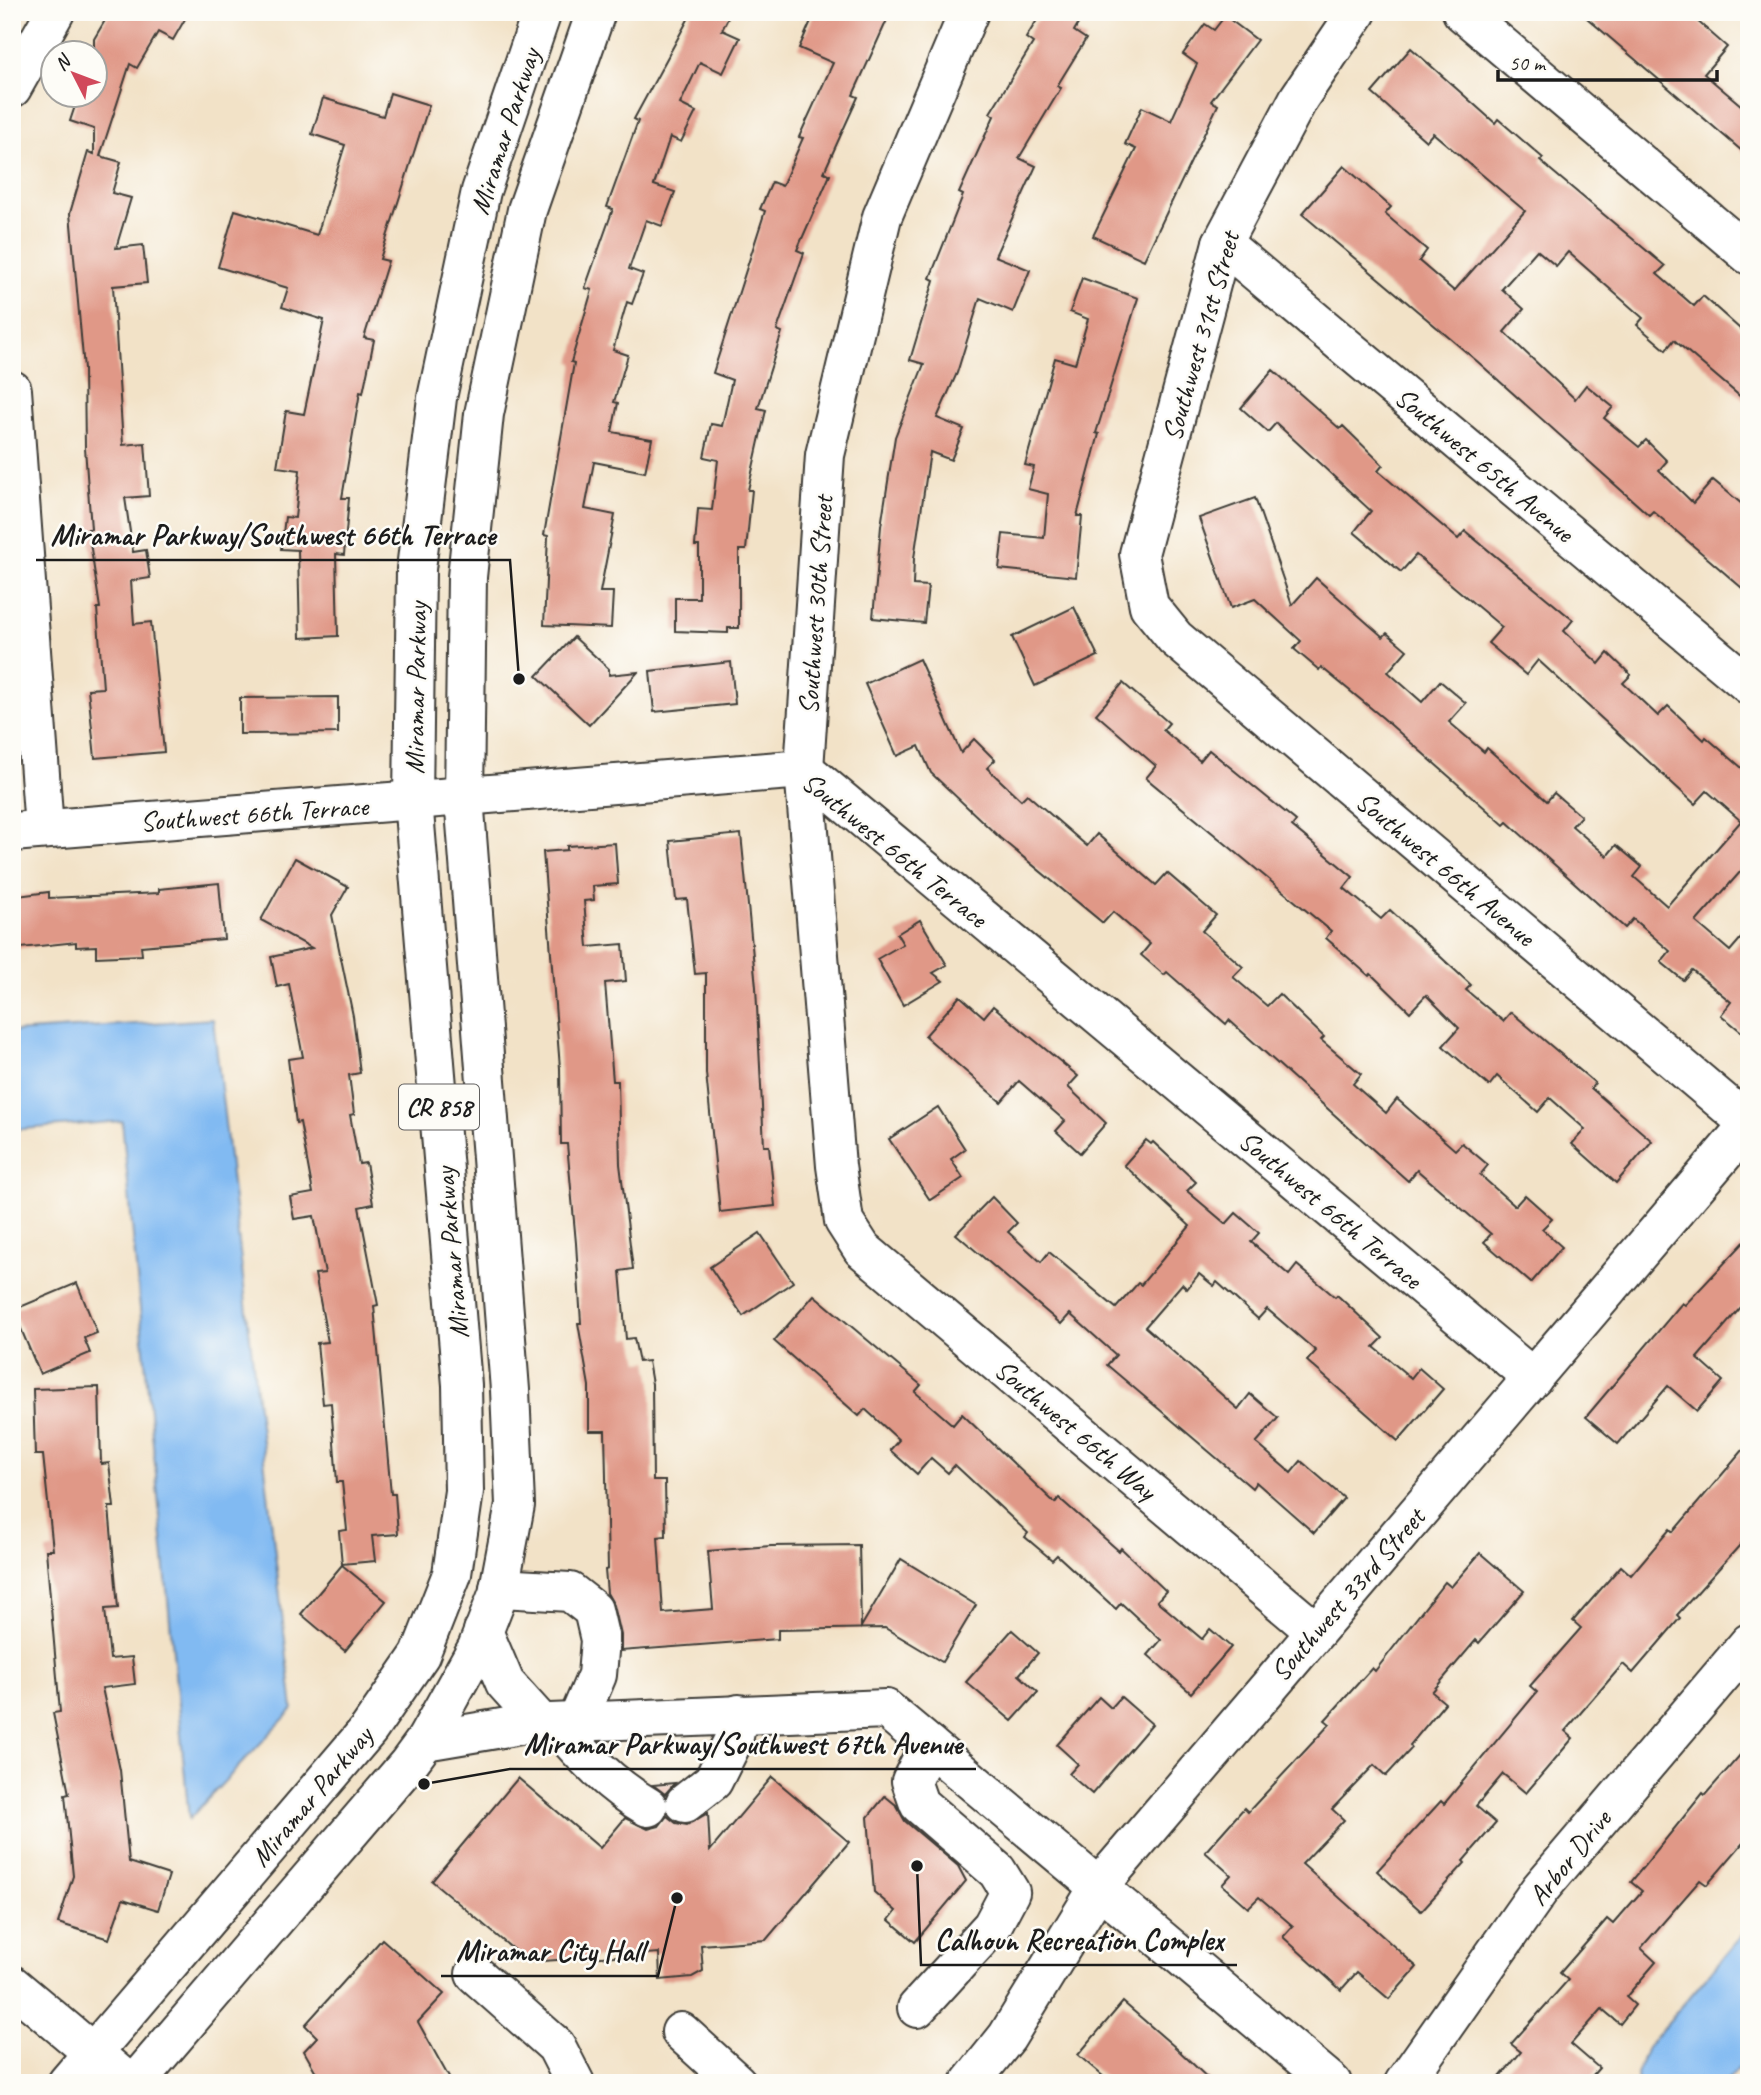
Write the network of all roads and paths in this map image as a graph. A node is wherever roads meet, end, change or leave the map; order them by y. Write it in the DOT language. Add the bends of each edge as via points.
graph roads {
  1 [pos="54,12"];
  2 [pos="542,12"];
  3 [pos="596,12"];
  4 [pos="969,12"];
  5 [pos="1357,12"];
  6 [pos="1462,12"];
  7 [pos="12,88"];
  8 [pos="1222,243"];
  9 [pos="1749,255"];
  10 [pos="12,390"];
  11 [pos="1149,606"];
  12 [pos="1749,685"];
  13 [pos="804,769"];
  14 [pos="464,797"];
  15 [pos="413,800"];
  16 [pos="28,830"];
  17 [pos="1749,1124"];
  18 [pos="844,1221"];
  19 [pos="1533,1378"];
  20 [pos="499,1588"];
  21 [pos="484,1631"];
  22 [pos="1315,1631"];
  23 [pos="1749,1643"];
  24 [pos="739,1714"];
  25 [pos="558,1723"];
  26 [pos="425,1741"];
  27 [pos="929,1745"];
  28 [pos="685,1803"];
  29 [pos="648,1807"];
  30 [pos="1100,1885"];
  31 [pos="475,1975"];
  32 [pos="13,1980"];
  33 [pos="917,2008"];
  34 [pos="681,2032"];
  35 [pos="92,2053"];
  36 [pos="67,2083"];
  37 [pos="129,2083"];
  38 [pos="135,2083"];
  39 [pos="575,2083"];
  40 [pos="737,2083"];
  41 [pos="970,2083"];
  42 [pos="1332,2083"];
  43 [pos="1404,2083"];
  1 -- 7 [label="street"];
  2 -- 15 [label="street, Miramar Parkway / CR 858" via="481,191 438,398 416,569"];
  3 -- 14 [label="street, Miramar Parkway / CR 858" via="527,210 484,414 467,577"];
  4 -- 13 [label="street, Southwest 30th Street" via="882,217 825,455"];
  5 -- 8 [label="street, Southwest 31st Street" via="1299,98"];
  6 -- 9 [label="street"];
  8 -- 11 [label="street, Southwest 31st Street" via="1139,554"];
  8 -- 12 [label="street, Southwest 65th Avenue"];
  10 -- 16 [label="street"];
  11 -- 17 [label="street, Southwest 66th Avenue" via="1175,638"];
  13 -- 14 [label="street, Southwest 66th Terrace"];
  13 -- 18 [label="street, Southwest 30th Street"];
  13 -- 19 [label="street, Southwest 66th Terrace"];
  14 -- 15 [label="street, Southwest 66th Terrace"];
  14 -- 20 [label="street, Miramar Parkway / CR 858" via="516,1505"];
  15 -- 16 [label="street, Southwest 66th Terrace"];
  15 -- 35 [label="street, Miramar Parkway / CR 858" via="462,1385 464,1491 452,1574 420,1655 369,1729"];
  17 -- 19 [label="street, Southwest 33rd Street"];
  18 -- 22 [label="street, Southwest 66th Way" via="862,1248"];
  19 -- 22 [label="street, Southwest 33rd Street"];
  20 -- 21 [label="street, Miramar Parkway / CR 858"];
  20 -- 25 [label="street" via="570,1592 593,1610 600,1640 597,1675"];
  21 -- 25 [label="street" via="505,1684"];
  21 -- 26 [label="street, Miramar Parkway / CR 858"];
  22 -- 30 [label="street, Southwest 33rd Street"];
  23 -- 43 [label="street, Arbor Drive" via="1540,1889"];
  24 -- 25 [label="street"];
  24 -- 27 [label="street" via="886,1709"];
  24 -- 28 [label="street" via="733,1741 713,1782"];
  25 -- 26 [label="street"];
  25 -- 29 [label="street" via="621,1791"];
  26 -- 38 [label="street, Miramar Parkway / CR 858"];
  27 -- 30 [label="street"];
  27 -- 33 [label="street" via="911,1781 919,1804 997,1871 1010,1892 992,1926"];
  30 -- 41 [label="street, Southwest 33rd Street" via="1007,2037"];
  30 -- 42 [label="street"];
  31 -- 39 [label="street" via="556,2046"];
  32 -- 35 [label="street"];
  34 -- 40 [label="street"];
  35 -- 36 [label="street, Miramar Parkway / CR 858"];
  35 -- 37 [label="street"];
}
